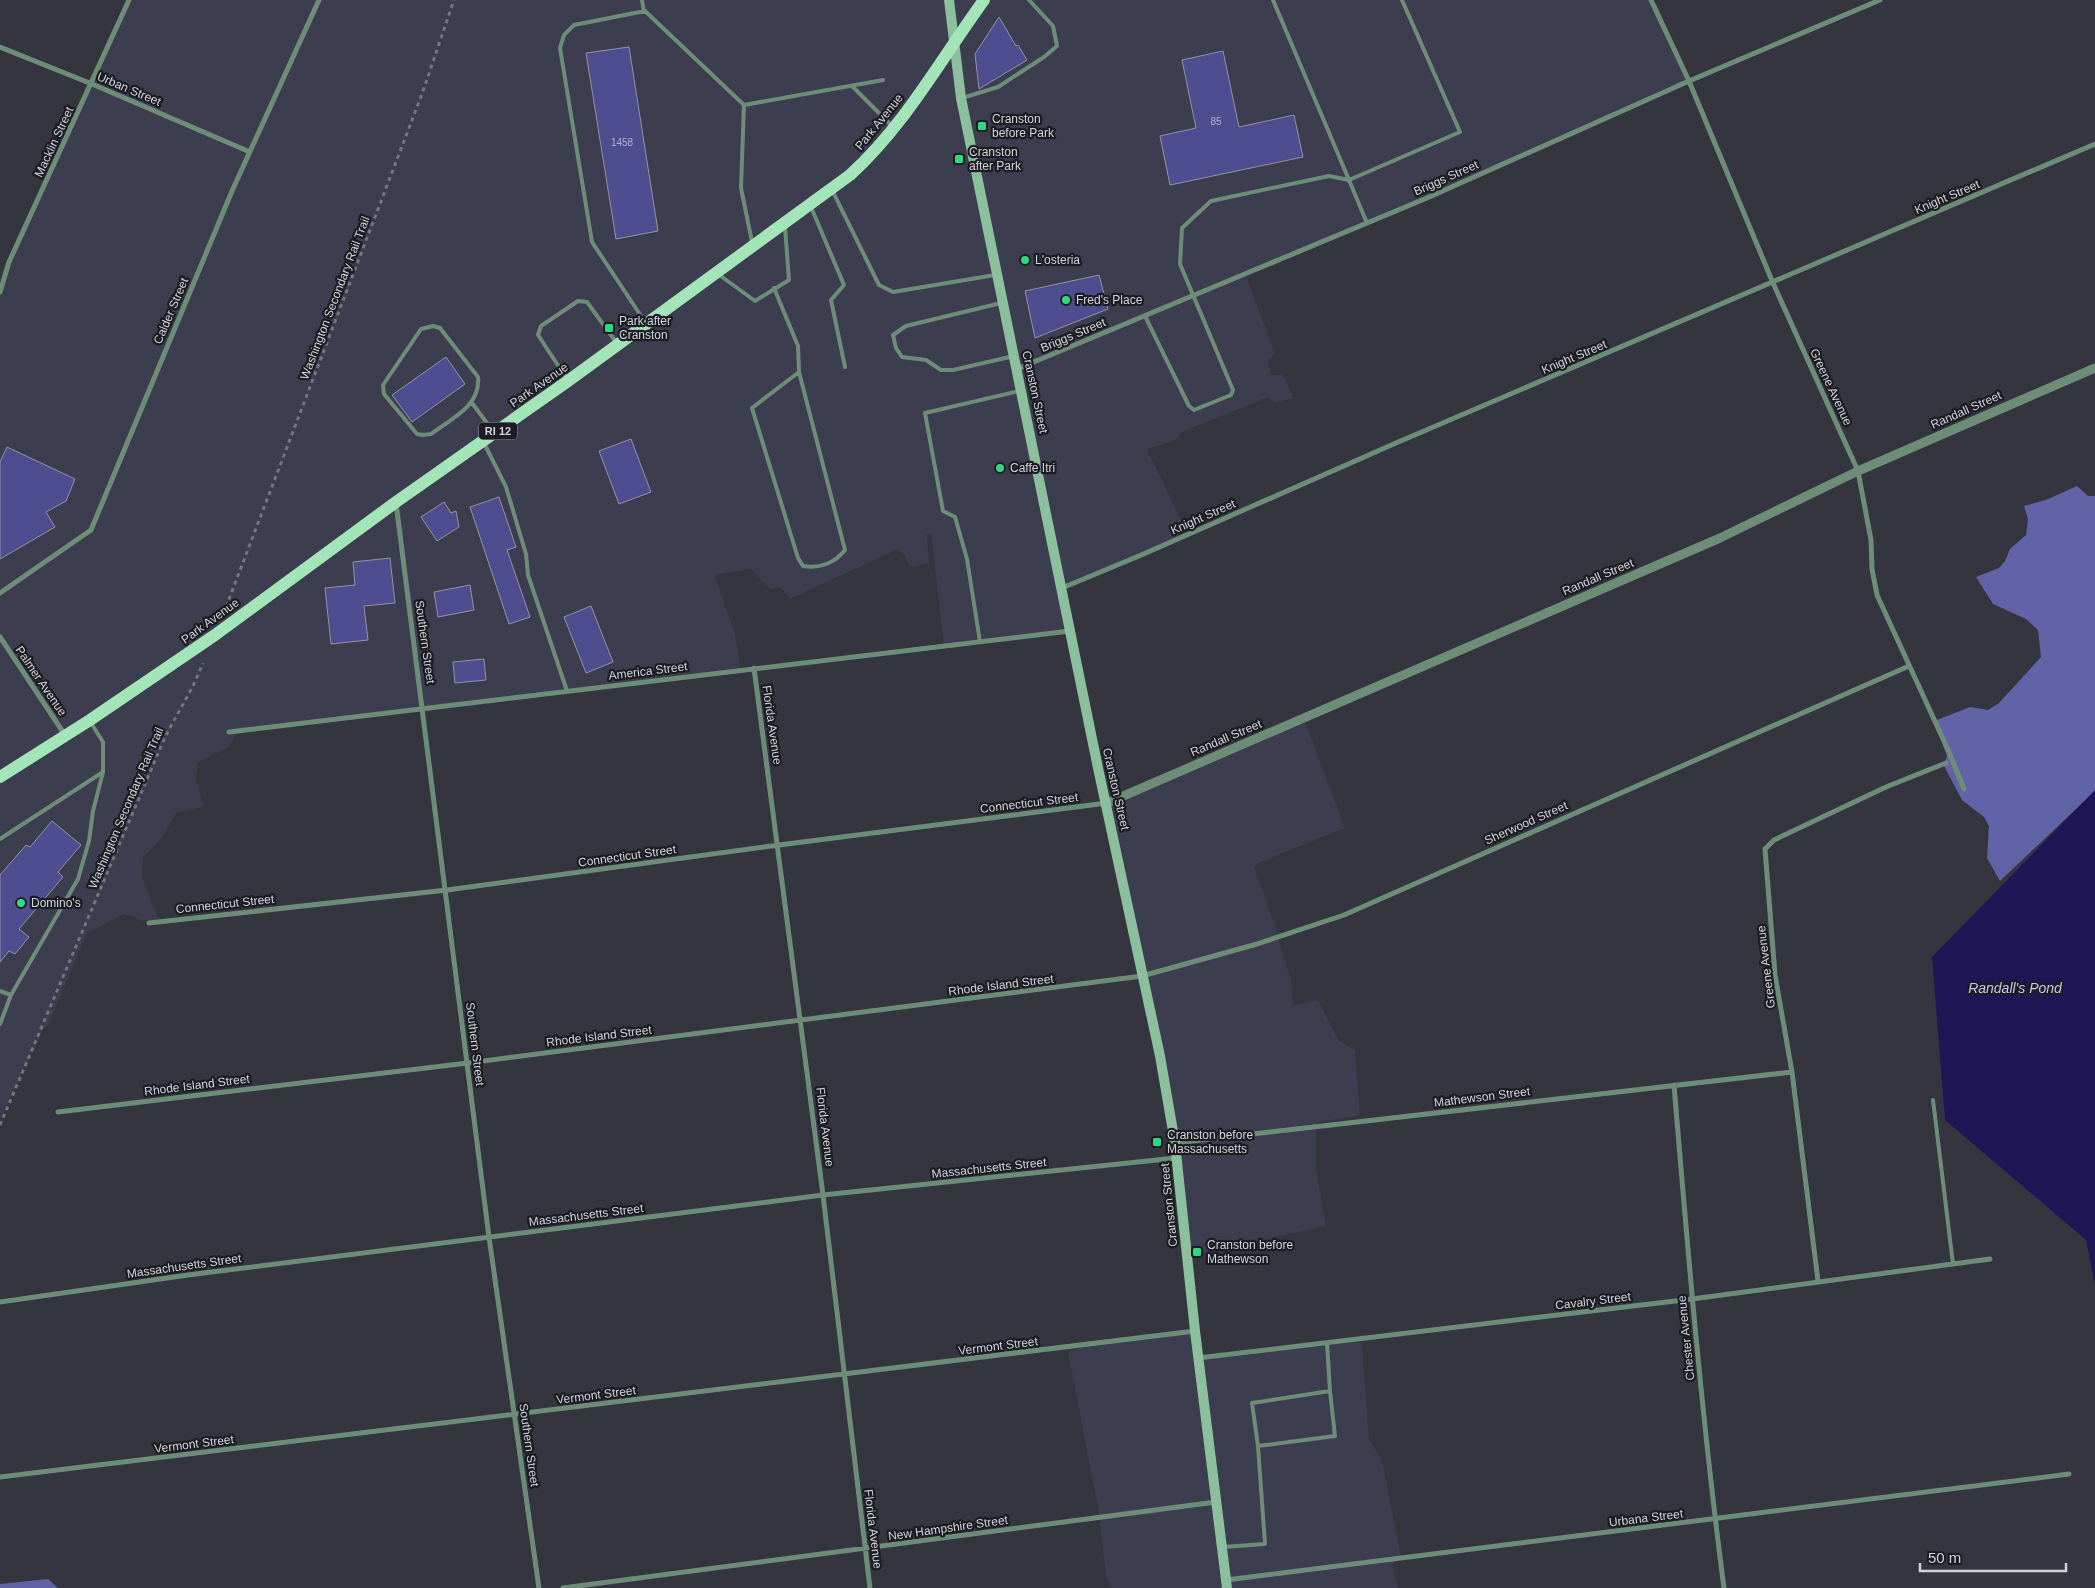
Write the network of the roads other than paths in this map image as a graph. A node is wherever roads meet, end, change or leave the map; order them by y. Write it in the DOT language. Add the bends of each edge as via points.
graph roads {
  1 [pos="129,0"];
  2 [pos="319,0"];
  3 [pos="642,0"];
  4 [pos="949,0"];
  5 [pos="984,0"];
  6 [pos="1029,0"];
  7 [pos="1273,0"];
  8 [pos="1402,0"];
  9 [pos="1651,0"];
  10 [pos="1880,0"];
  11 [pos="644,12"];
  12 [pos="955,40"];
  13 [pos="0,47"];
  14 [pos="883,80"];
  15 [pos="1689,81"];
  16 [pos="92,84"];
  17 [pos="852,86"];
  18 [pos="961,98"];
  19 [pos="744,105"];
  20 [pos="893,128"];
  21 [pos="2095,144"];
  22 [pos="250,152"];
  23 [pos="1349,180"];
  24 [pos="832,189"];
  25 [pos="810,205"];
  26 [pos="1367,223"];
  27 [pos="785,224"];
  28 [pos="753,245"];
  29 [pos="716,272"];
  30 [pos="997,274"];
  31 [pos="1772,283"];
  32 [pos="774,288"];
  33 [pos="0,292"];
  34 [pos="1193,295"];
  35 [pos="1003,302"];
  36 [pos="1145,316"];
  37 [pos="647,324"];
  38 [pos="618,344"];
  39 [pos="1014,356"];
  40 [pos="845,367"];
  41 [pos="2095,368"];
  42 [pos="1017,369"];
  43 [pos="799,372"];
  44 [pos="568,381"];
  45 [pos="1022,391"];
  46 [pos="472,403"];
  47 [pos="495,433"];
  48 [pos="484,440"];
  49 [pos="1858,471"];
  50 [pos="396,502"];
  51 [pos="1062,588"];
  52 [pos="0,593"];
  53 [pos="1070,631"];
  54 [pos="0,638"];
  55 [pos="980,642"];
  56 [pos="1909,666"];
  57 [pos="754,668"];
  58 [pos="567,691"];
  59 [pos="424,708"];
  60 [pos="90,720"];
  61 [pos="228,732"];
  62 [pos="65,736"];
  63 [pos="1946,763"];
  64 [pos="103,772"];
  65 [pos="0,777"];
  66 [pos="1964,789"];
  67 [pos="1107,803"];
  68 [pos="0,839"];
  69 [pos="779,845"];
  70 [pos="447,890"];
  71 [pos="149,923"];
  72 [pos="1142,976"];
  73 [pos="0,991"];
  74 [pos="11,995"];
  75 [pos="801,1020"];
  76 [pos="0,1024"];
  77 [pos="468,1063"];
  78 [pos="1792,1072"];
  79 [pos="1674,1085"];
  80 [pos="1933,1100"];
  81 [pos="58,1112"];
  82 [pos="1175,1143"];
  83 [pos="1176,1158"];
  84 [pos="823,1195"];
  85 [pos="490,1237"];
  86 [pos="1990,1260"];
  87 [pos="1953,1264"];
  88 [pos="1818,1281"];
  89 [pos="1692,1299"];
  90 [pos="0,1302"];
  91 [pos="1195,1331"];
  92 [pos="1327,1343"];
  93 [pos="1198,1358"];
  94 [pos="844,1376"];
  95 [pos="1330,1391"];
  96 [pos="514,1415"];
  97 [pos="1258,1446"];
  98 [pos="2069,1474"];
  99 [pos="0,1477"];
  100 [pos="1217,1502"];
  101 [pos="1715,1520"];
  102 [pos="1222,1547"];
  103 [pos="865,1549"];
  104 [pos="1226,1584"];
  105 [pos="539,1588"];
  106 [pos="563,1588"];
  107 [pos="870,1588"];
  108 [pos="1724,1588"];
  1 -- 16 [label="street, Macklin Street"];
  2 -- 22 [label="street, Calder Street"];
  3 -- 11 [label="lane"];
  4 -- 12 [label="main road, Cranston Street"];
  5 -- 12 [label="main road, RI 12"];
  6 -- 18 [label="lane" via="1052,26 1057,46 998,87"];
  7 -- 23 [label="lane"];
  8 -- 23 [label="lane" via="1460,132"];
  9 -- 15 [label="street, Greene Avenue"];
  10 -- 15 [label="street, Briggs Street"];
  11 -- 19 [label="lane"];
  11 -- 37 [label="lane" via="574,25 564,35 560,48 592,242"];
  12 -- 18 [label="main road, Cranston Street"];
  12 -- 20 [label="main road, Park Avenue / RI 12"];
  13 -- 16 [label="street, Urban Street"];
  14 -- 17 [label="lane"];
  15 -- 26 [label="street, Briggs Street"];
  15 -- 31 [label="street, Greene Avenue"];
  16 -- 22 [label="street, Urban Street"];
  16 -- 33 [label="street, Macklin Street" via="9,262"];
  17 -- 19 [label="lane"];
  17 -- 20 [label="lane"];
  18 -- 30 [label="main road, Cranston Street"];
  19 -- 28 [label="lane" via="741,188"];
  20 -- 24 [label="main road, Park Avenue / RI 12" via="872,155"];
  21 -- 31 [label="street, Knight Street"];
  22 -- 52 [label="street, Calder Street" via="91,530"];
  23 -- 26 [label="lane"];
  23 -- 34 [label="lane" via="1329,176 1211,201 1182,228 1180,264"];
  24 -- 25 [label="main road, Park Avenue / RI 12"];
  24 -- 30 [label="lane" via="878,285 893,292"];
  25 -- 27 [label="main road, Park Avenue / RI 12"];
  25 -- 40 [label="lane" via="844,285 831,300"];
  26 -- 34 [label="street, Briggs Street"];
  27 -- 28 [label="main road, Park Avenue / RI 12"];
  27 -- 32 [label="lane" via="789,280"];
  28 -- 29 [label="main road, Park Avenue / RI 12"];
  29 -- 32 [label="lane" via="755,302"];
  29 -- 37 [label="main road, Park Avenue / RI 12"];
  30 -- 35 [label="main road, Cranston Street"];
  31 -- 49 [label="street, Greene Avenue"];
  31 -- 51 [label="street, Knight Street"];
  32 -- 43 [label="lane" via="798,346"];
  34 -- 36 [label="street, Briggs Street"];
  34 -- 36 [label="lane" via="1233,390 1231,395 1194,410 1189,406"];
  35 -- 39 [label="main road, Cranston Street"];
  35 -- 39 [label="lane" via="906,326 893,335 902,357 926,360 941,370"];
  36 -- 42 [label="street, Briggs Street"];
  37 -- 38 [label="main road, Park Avenue / RI 12"];
  38 -- 44 [label="main road, Park Avenue / RI 12"];
  38 -- 44 [label="lane" via="587,302 578,301 541,326 538,335"];
  39 -- 42 [label="main road, Cranston Street"];
  41 -- 49 [label="street, Randall Street"];
  42 -- 45 [label="main road, Cranston Street"];
  43 -- 43 [label="lane" via="845,550 839,558 813,568 803,566 798,558 752,408"];
  44 -- 47 [label="main road, Park Avenue / RI 12"];
  45 -- 51 [label="main road, Cranston Street"];
  45 -- 55 [label="lane" via="925,413 943,511 955,517 967,559"];
  46 -- 46 [label="lane" via="431,434 417,434 384,394 383,385 422,329 433,326 440,328 478,377 477,394"];
  46 -- 47 [label="lane"];
  47 -- 48 [label="main road, Park Avenue / RI 12"];
  48 -- 50 [label="main road, Park Avenue / RI 12"];
  48 -- 58 [label="lane" via="506,486 526,554 528,574"];
  49 -- 56 [label="street, Greene Avenue" via="1877,595"];
  49 -- 67 [label="street, Randall Street" via="1720,538"];
  50 -- 59 [label="street, Southern Street"];
  50 -- 60 [label="main road, Park Avenue / RI 12" via="215,635"];
  51 -- 53 [label="main road, Cranston Street"];
  53 -- 55 [label="street, America Street"];
  53 -- 67 [label="main road, Cranston Street"];
  54 -- 62 [label="street, Palmer Avenue"];
  55 -- 57 [label="street, America Street"];
  56 -- 66 [label="street, Greene Avenue"];
  56 -- 72 [label="street, Sherwood Street" via="1344,915 1257,944"];
  57 -- 58 [label="street, America Street"];
  57 -- 69 [label="street, Florida Avenue"];
  58 -- 59 [label="street, America Street"];
  59 -- 61 [label="street, America Street"];
  59 -- 70 [label="street, Southern Street"];
  60 -- 62 [label="main road, Park Avenue / RI 12"];
  60 -- 64 [label="lane" via="103,742"];
  62 -- 65 [label="main road, Park Avenue / RI 12"];
  63 -- 78 [label="street, Greene Avenue" via="1886,787 1774,840 1766,849 1775,975"];
  64 -- 68 [label="lane"];
  64 -- 74 [label="lane" via="78,879"];
  67 -- 69 [label="street, Connecticut Street"];
  67 -- 72 [label="main road, Cranston Street"];
  69 -- 70 [label="street, Connecticut Street"];
  69 -- 75 [label="street, Florida Avenue"];
  70 -- 71 [label="street, Connecticut Street"];
  70 -- 77 [label="street, Southern Street"];
  72 -- 75 [label="street, Rhode Island Street"];
  72 -- 82 [label="main road, Cranston Street"];
  73 -- 74 [label="lane"];
  74 -- 76 [label="lane"];
  75 -- 77 [label="street, Rhode Island Street"];
  75 -- 84 [label="street, Florida Avenue"];
  77 -- 81 [label="street, Rhode Island Street"];
  77 -- 85 [label="street, Southern Street"];
  78 -- 79 [label="street, Mathewson Street"];
  78 -- 88 [label="street, Greene Avenue"];
  79 -- 82 [label="street, Mathewson Street"];
  79 -- 89 [label="street, Chester Avenue"];
  80 -- 87 [label="lane"];
  82 -- 83 [label="main road, Cranston Street"];
  83 -- 84 [label="street, Massachusetts Street"];
  83 -- 91 [label="main road, Cranston Street"];
  84 -- 85 [label="street, Massachusetts Street"];
  84 -- 94 [label="street, Florida Avenue"];
  85 -- 90 [label="street, Massachusetts Street"];
  85 -- 96 [label="street, Southern Street"];
  86 -- 87 [label="street, Cavalry Street"];
  87 -- 88 [label="street, Cavalry Street"];
  88 -- 89 [label="street, Cavalry Street"];
  89 -- 92 [label="street, Cavalry Street"];
  89 -- 101 [label="street, Chester Avenue"];
  91 -- 93 [label="main road, Cranston Street"];
  91 -- 94 [label="street, Vermont Street"];
  92 -- 93 [label="street, Cavalry Street"];
  92 -- 95 [label="lane"];
  93 -- 100 [label="main road, Cranston Street"];
  94 -- 96 [label="street, Vermont Street"];
  94 -- 103 [label="street, Florida Avenue"];
  95 -- 97 [label="lane" via="1252,1403"];
  95 -- 97 [label="lane" via="1335,1436"];
  96 -- 99 [label="street, Vermont Street"];
  96 -- 105 [label="street, Southern Street"];
  97 -- 102 [label="lane" via="1264,1544"];
  98 -- 101 [label="street, Urbana Street"];
  100 -- 102 [label="main road, Cranston Street"];
  100 -- 103 [label="street, New Hampshire Street"];
  101 -- 104 [label="street, Urbana Street"];
  101 -- 108 [label="street, Chester Avenue"];
  102 -- 104 [label="main road, Cranston Street"];
  103 -- 106 [label="street, New Hampshire Street"];
  103 -- 107 [label="street, Florida Avenue"];
}
